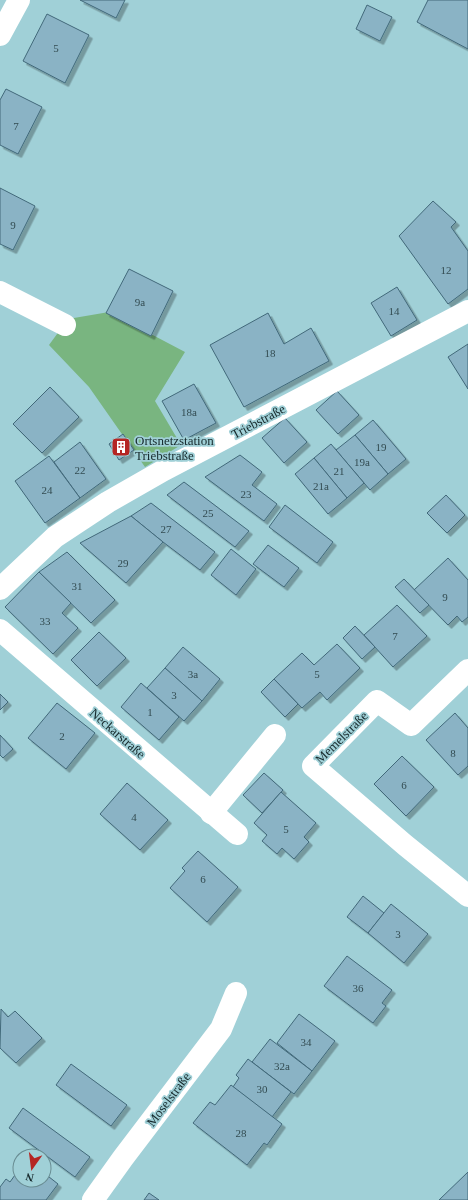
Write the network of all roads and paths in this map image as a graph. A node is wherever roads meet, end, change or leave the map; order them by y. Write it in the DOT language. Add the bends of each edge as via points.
graph roads {
  1 [pos="19,0"];
  2 [pos="0,35"];
  3 [pos="0,292"];
  4 [pos="468,310"];
  5 [pos="65,325"];
  6 [pos="0,589"];
  7 [pos="0,630"];
  8 [pos="468,670"];
  9 [pos="275,735"];
  10 [pos="211,813"];
  11 [pos="237,834"];
  12 [pos="468,896"];
  13 [pos="236,993"];
  14 [pos="93,1200"];
  1 -- 2 [label="street"];
  3 -- 5 [label="street"];
  4 -- 6 [label="street, Triebstraße" via="108,502 55,537"];
  7 -- 10 [label="street, Neckarstraße"];
  8 -- 12 [label="street, Memelstraße" via="411,725 377,701 313,766 405,846"];
  9 -- 10 [label="street"];
  10 -- 11 [label="street, Neckarstraße"];
  13 -- 14 [label="street, Moselstraße" via="221,1029"];
}
